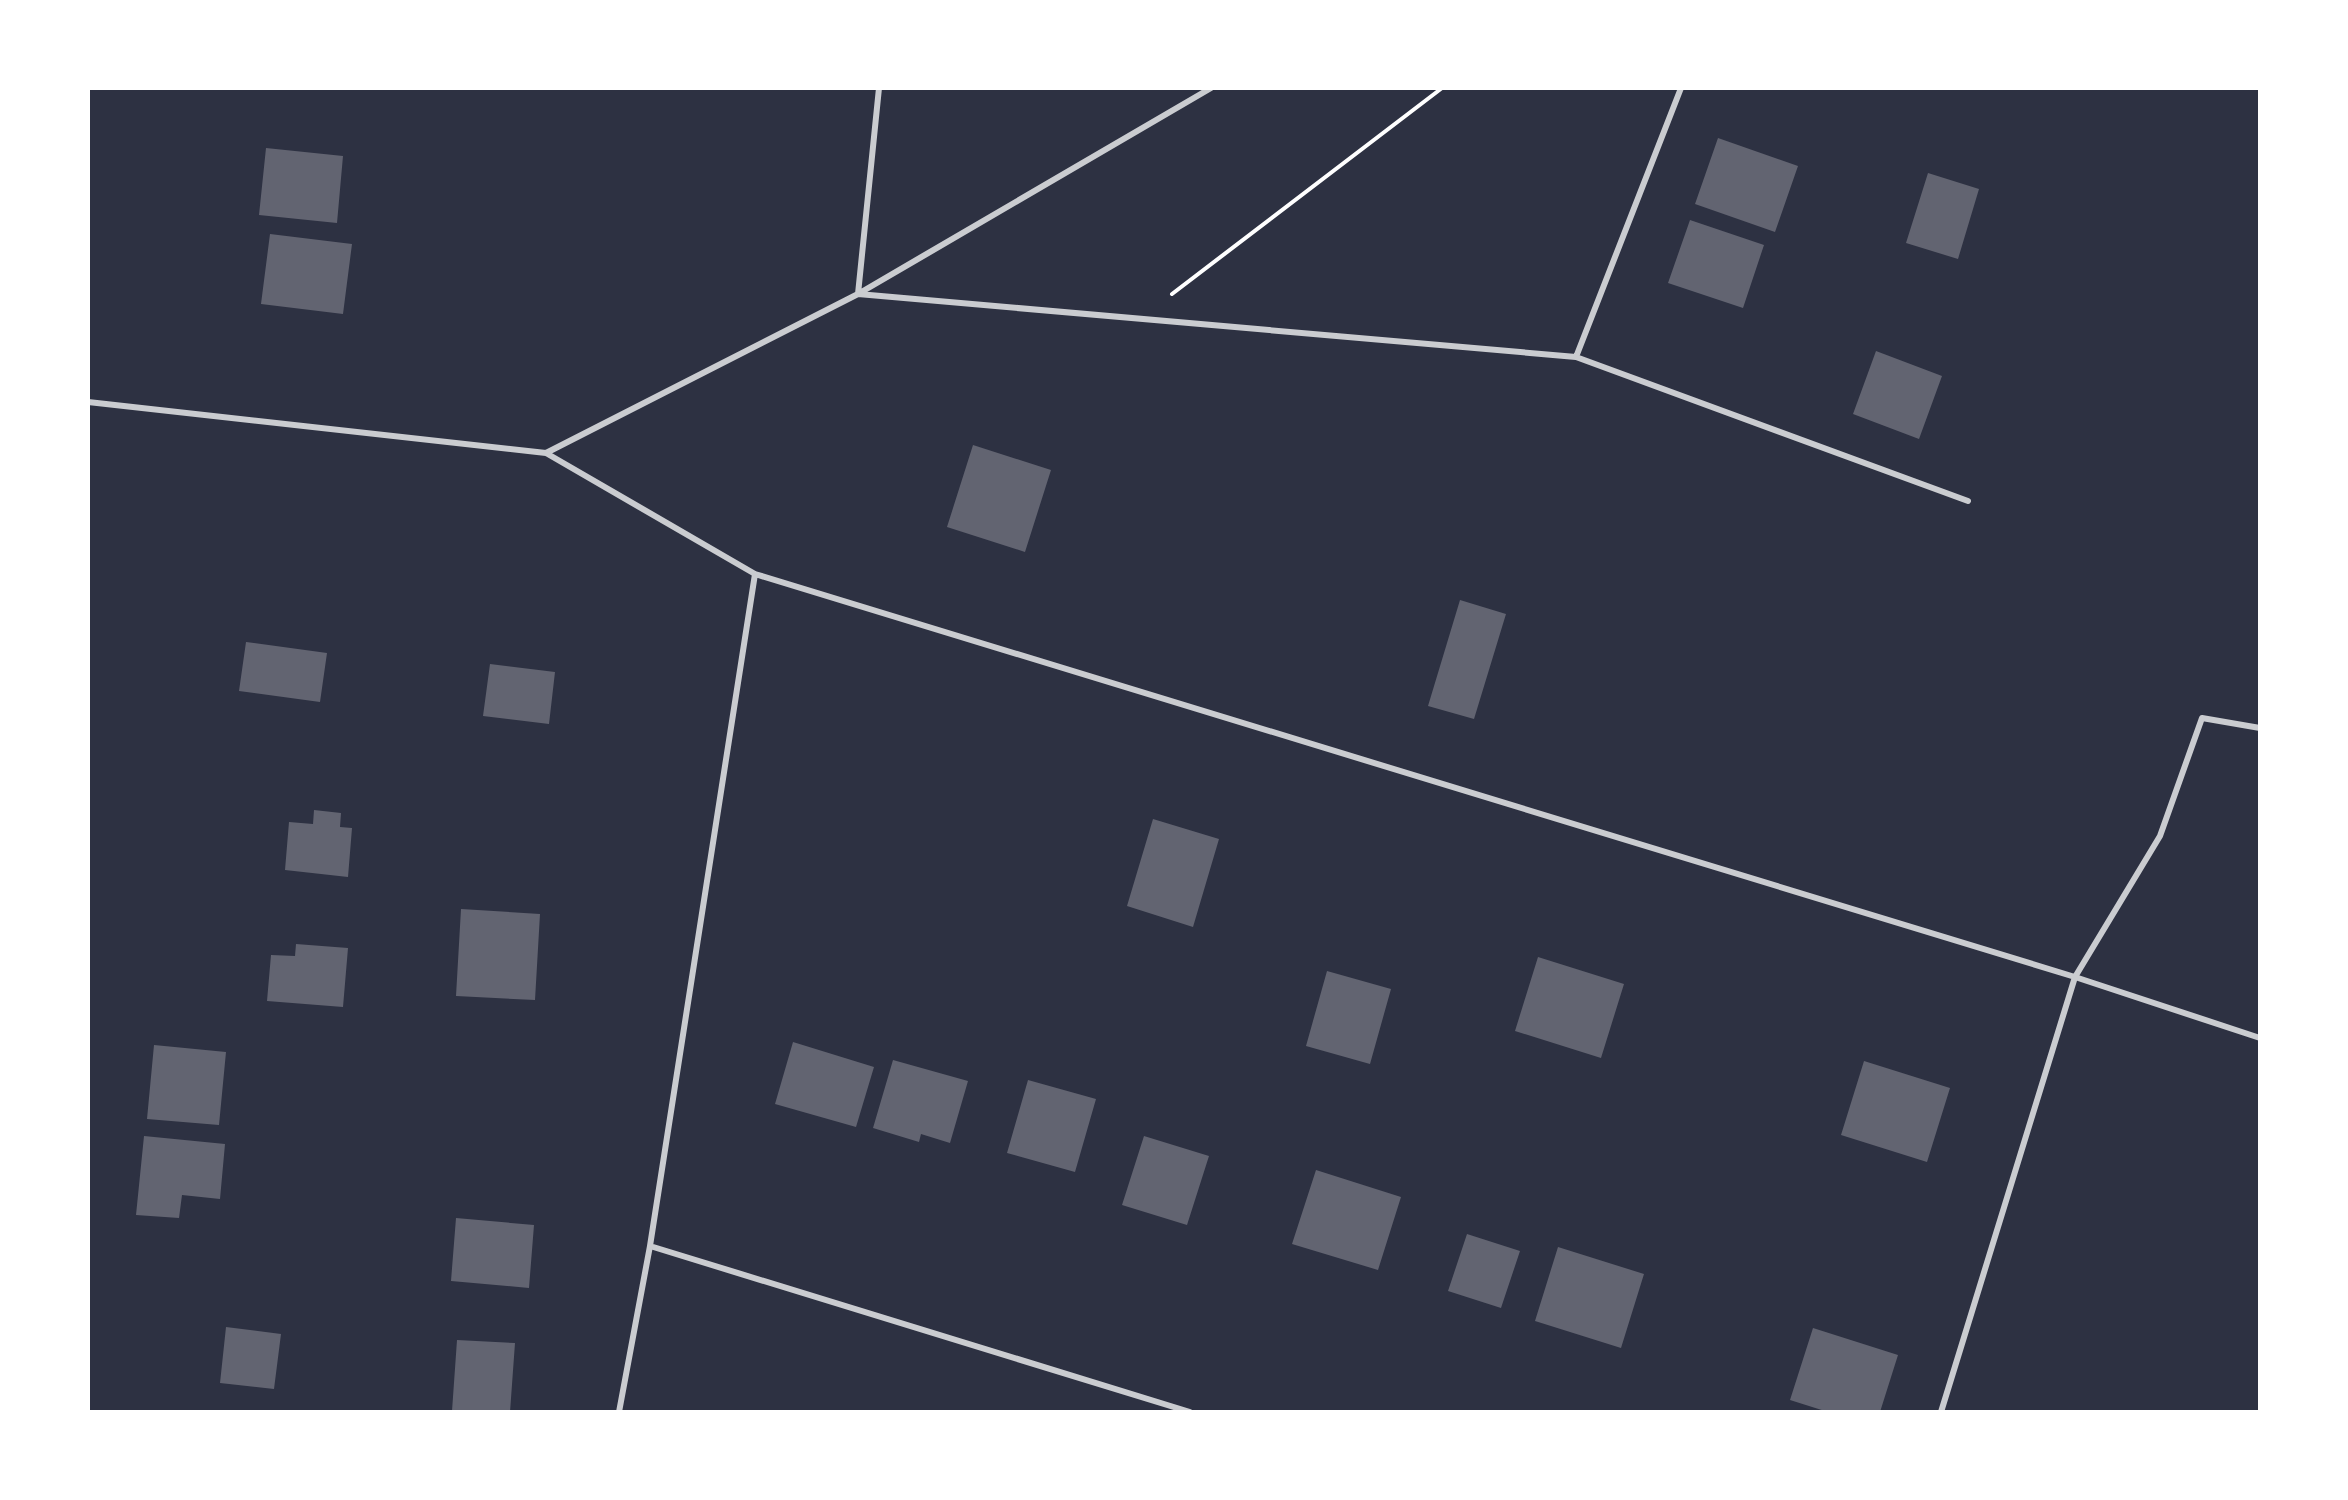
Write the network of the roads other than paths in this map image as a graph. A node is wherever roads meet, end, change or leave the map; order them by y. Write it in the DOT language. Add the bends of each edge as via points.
graph roads {
  1 [pos="879,88"];
  2 [pos="1211,88"];
  3 [pos="1681,88"];
  4 [pos="858,294"];
  5 [pos="1576,357"];
  6 [pos="88,402"];
  7 [pos="546,453"];
  8 [pos="1968,501"];
  9 [pos="755,574"];
  10 [pos="2259,728"];
  11 [pos="2075,977"];
  12 [pos="2259,1038"];
  13 [pos="650,1246"];
  14 [pos="619,1412"];
  15 [pos="1190,1412"];
  16 [pos="1941,1412"];
  1 -- 4 [label="street"];
  2 -- 4 [label="street"];
  3 -- 5 [label="street"];
  4 -- 5 [label="street"];
  4 -- 7 [label="street"];
  5 -- 8 [label="street"];
  6 -- 7 [label="street"];
  7 -- 9 [label="street"];
  9 -- 11 [label="street"];
  9 -- 13 [label="street"];
  10 -- 11 [label="street" via="2202,718 2160,836"];
  11 -- 12 [label="street"];
  11 -- 16 [label="street"];
  13 -- 14 [label="street"];
  13 -- 15 [label="street"];
}
